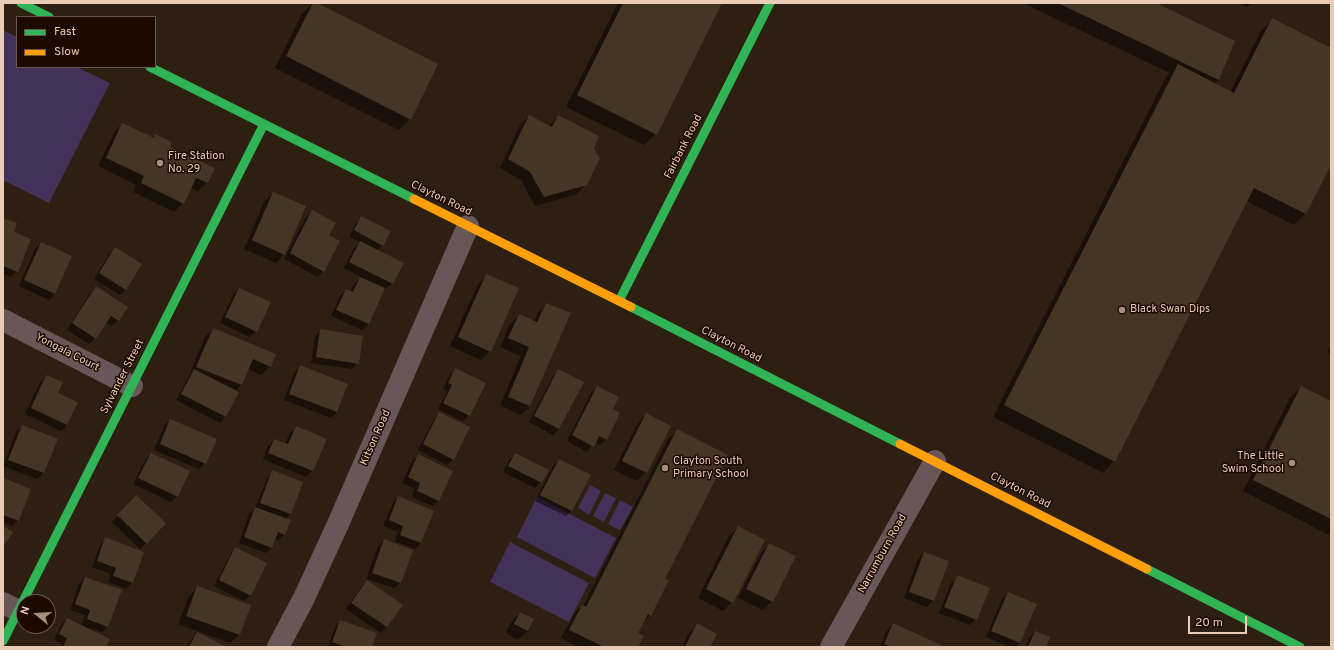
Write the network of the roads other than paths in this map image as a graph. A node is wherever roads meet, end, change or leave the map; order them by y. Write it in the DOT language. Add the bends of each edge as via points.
graph roads {
  1 [pos="21,3"];
  2 [pos="770,3"];
  3 [pos="47,16"];
  4 [pos="152,68"];
  5 [pos="264,124"];
  6 [pos="468,226"];
  7 [pos="619,301"];
  8 [pos="3,320"];
  9 [pos="132,386"];
  10 [pos="935,462"];
  11 [pos="11,607"];
  12 [pos="3,642"];
  13 [pos="278,647"];
  14 [pos="831,647"];
  15 [pos="1300,647"];
  1 -- 3 [label="main road"];
  2 -- 7 [label="main road, Fairbank Road"];
  4 -- 5 [label="main road, Clayton Road"];
  5 -- 6 [label="main road, Clayton Road"];
  5 -- 9 [label="main road, Sylvander Street"];
  6 -- 7 [label="main road, Clayton Road"];
  6 -- 13 [label="street, Kitson Road" via="338,524"];
  7 -- 10 [label="main road, Clayton Road"];
  8 -- 9 [label="street, Yongala Court"];
  9 -- 11 [label="main road, Sylvander Street"];
  10 -- 14 [label="street, Narrumburn Road"];
  10 -- 15 [label="main road, Clayton Road"];
  11 -- 12 [label="main road, Sylvander Street"];
}
